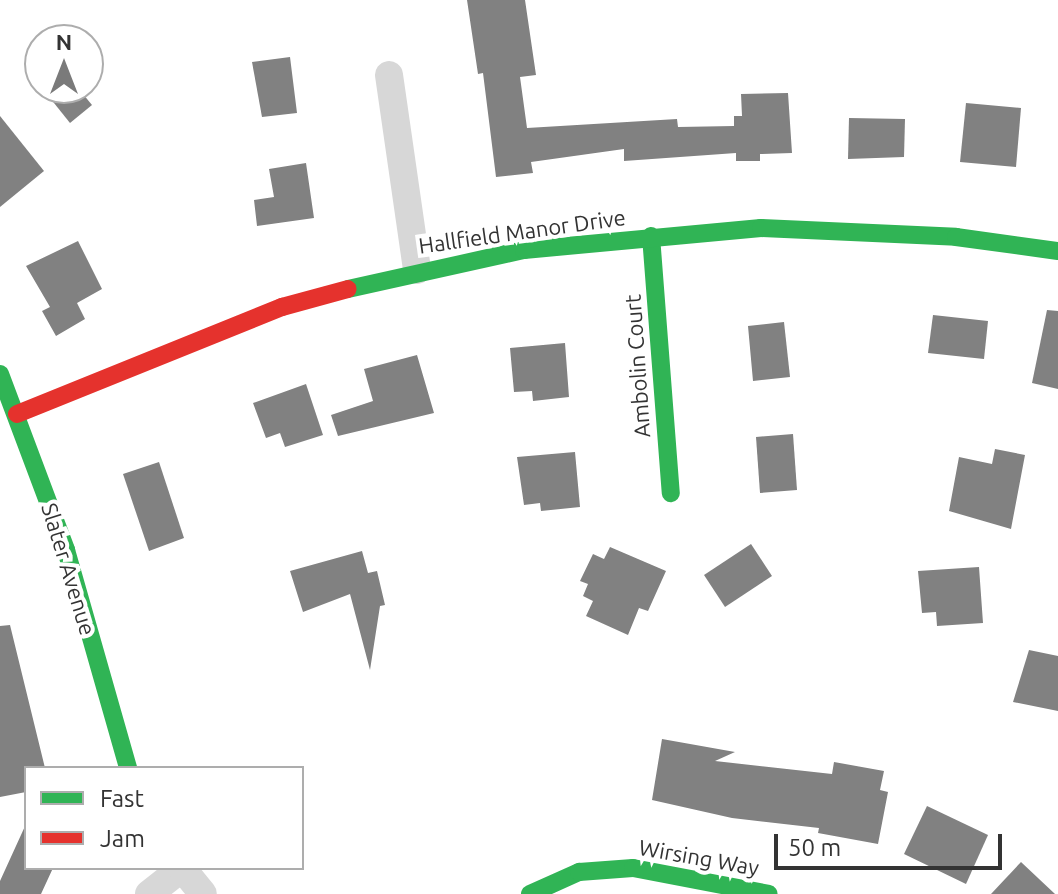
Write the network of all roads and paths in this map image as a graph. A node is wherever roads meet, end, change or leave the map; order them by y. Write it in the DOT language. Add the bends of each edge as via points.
graph roads {
  1 [pos="389,75"];
  2 [pos="651,236"];
  3 [pos="1058,251"];
  4 [pos="417,270"];
  5 [pos="0,374"];
  6 [pos="17,414"];
  7 [pos="671,493"];
  8 [pos="127,766"];
  9 [pos="179,870"];
  10 [pos="184,870"];
  11 [pos="149,894"];
  12 [pos="203,894"];
  13 [pos="530,894"];
  14 [pos="769,894"];
  1 -- 4 [label="street"];
  2 -- 3 [label="street, Hallfield Manor Drive" via="850,229"];
  2 -- 4 [label="street, Hallfield Manor Drive" via="524,250"];
  2 -- 7 [label="street, Ambolin Court"];
  4 -- 6 [label="street, Hallfield Manor Drive" via="207,333"];
  5 -- 6 [label="street, Slater Avenue"];
  6 -- 8 [label="street, Slater Avenue" via="66,550"];
  9 -- 11 [label="street"];
  10 -- 12 [label="street"];
  13 -- 14 [label="street, Wirsing Way" via="579,872 633,868"];
}
